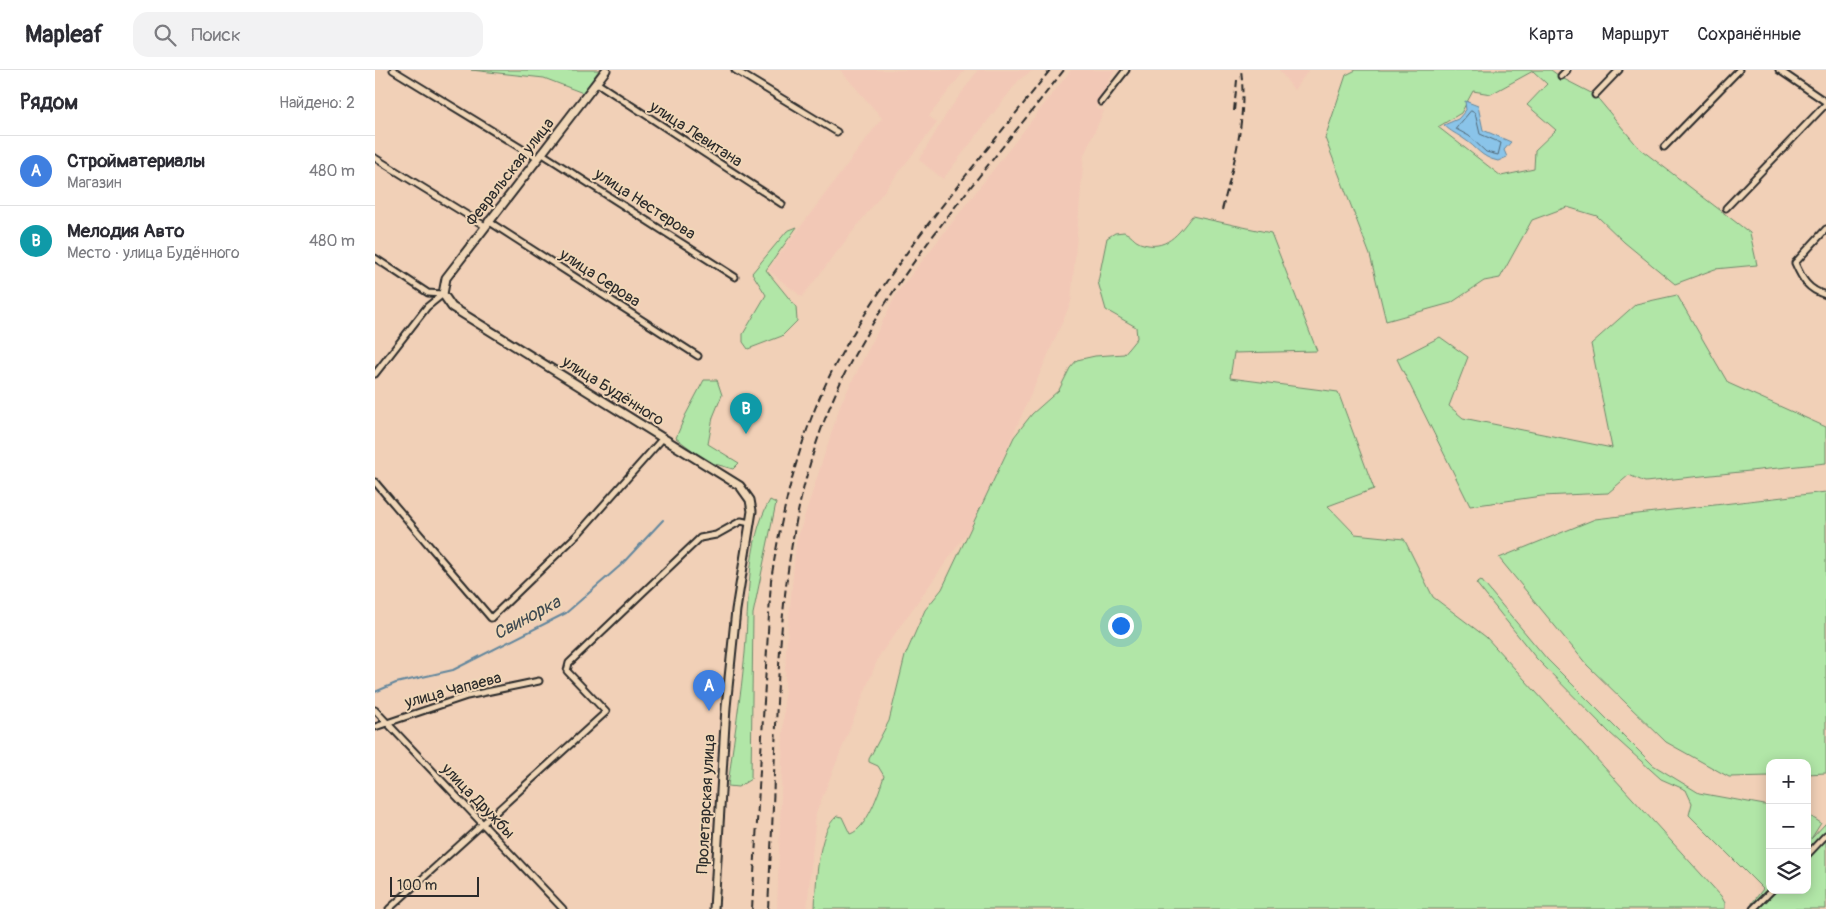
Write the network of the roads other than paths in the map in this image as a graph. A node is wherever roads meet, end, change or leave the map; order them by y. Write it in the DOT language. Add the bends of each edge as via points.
graph roads {
  1 [pos="393,70"];
  2 [pos="606,70"];
  3 [pos="735,70"];
  4 [pos="1126,70"];
  5 [pos="1567,70"];
  6 [pos="1619,70"];
  7 [pos="1739,70"];
  8 [pos="1779,70"];
  9 [pos="1561,76"];
  10 [pos="597,83"];
  11 [pos="1595,95"];
  12 [pos="1101,102"];
  13 [pos="1826,103"];
  14 [pos="837,132"];
  15 [pos="1665,146"];
  16 [pos="539,155"];
  17 [pos="375,158"];
  18 [pos="782,204"];
  19 [pos="1726,208"];
  20 [pos="487,224"];
  21 [pos="1826,229"];
  22 [pos="375,258"];
  23 [pos="735,277"];
  24 [pos="443,294"];
  25 [pos="1826,294"];
  26 [pos="698,356"];
  27 [pos="375,374"];
  28 [pos="663,438"];
  29 [pos="375,482"];
  30 [pos="750,523"];
  31 [pos="539,681"];
  32 [pos="375,710"];
  33 [pos="386,722"];
  34 [pos="375,727"];
  35 [pos="483,823"];
  36 [pos="1826,835"];
  37 [pos="1811,850"];
  38 [pos="1768,894"];
  39 [pos="1754,908"];
  40 [pos="389,909"];
  41 [pos="563,909"];
  42 [pos="714,909"];
  1 -- 16 [label="street, улица Нестерова"];
  2 -- 10 [label="main road, Февральская улица"];
  3 -- 14 [label="street"];
  4 -- 12 [label="street"];
  5 -- 9 [label="street"];
  6 -- 11 [label="street"];
  7 -- 15 [label="street"];
  8 -- 13 [label="street"];
  10 -- 16 [label="main road, Февральская улица"];
  10 -- 18 [label="street, улица Левитана"];
  13 -- 19 [label="street"];
  16 -- 20 [label="main road, Февральская улица"];
  16 -- 23 [label="street, улица Нестерова"];
  17 -- 20 [label="street, улица Серова"];
  20 -- 24 [label="main road, Февральская улица" via="447,278"];
  20 -- 26 [label="street, улица Серова"];
  21 -- 25 [label="street" via="1795,263 1804,283"];
  22 -- 24 [label="street" via="428,293"];
  24 -- 27 [label="street" via="427,307"];
  24 -- 28 [label="main road, улица Будённого" via="452,308"];
  28 -- 29 [label="street" via="577,535 491,618"];
  28 -- 30 [label="main road, улица Будённого" via="745,491 751,503"];
  30 -- 35 [label="street" via="741,521 700,538 569,663 567,672 606,712"];
  30 -- 42 [label="main road, Пролетарская улица" via="736,610 726,707"];
  31 -- 33 [label="street, улица Чапаева" via="467,696"];
  32 -- 33 [label="street, улица Дружбы"];
  33 -- 34 [label="street, улица Чапаева"];
  33 -- 35 [label="street, улица Дружбы"];
  35 -- 40 [label="street"];
  35 -- 41 [label="street, улица Дружбы"];
  36 -- 37 [label="street"];
  38 -- 39 [label="street"];
}
